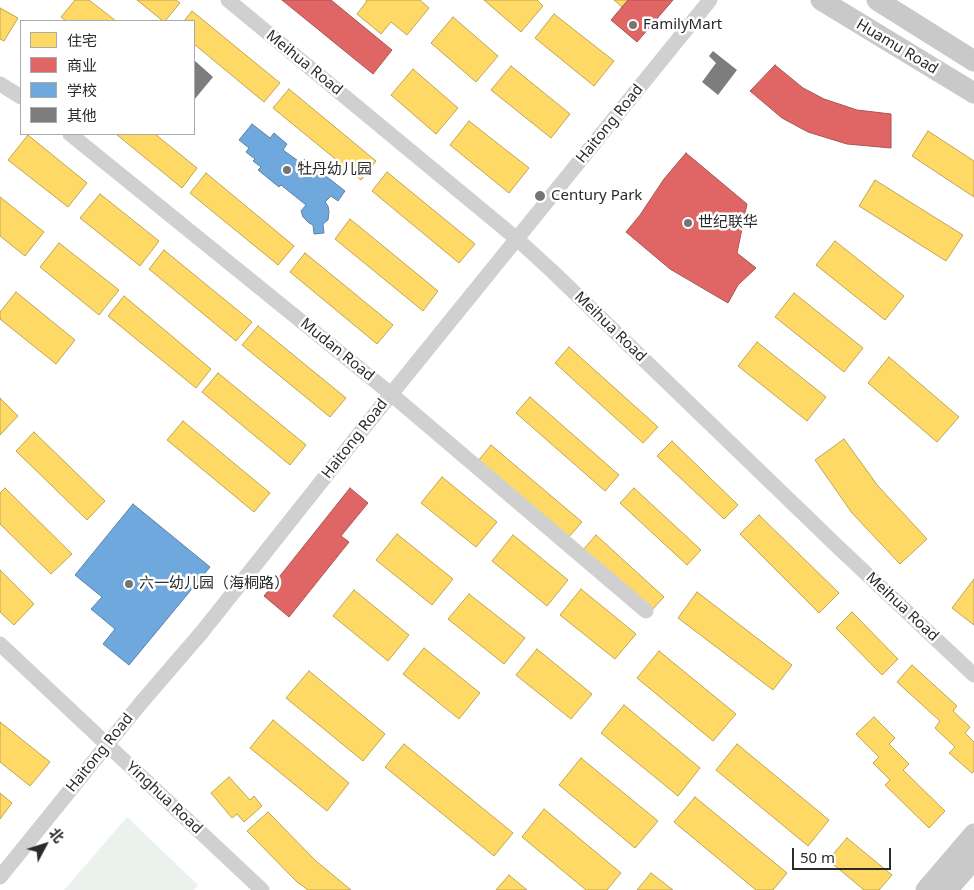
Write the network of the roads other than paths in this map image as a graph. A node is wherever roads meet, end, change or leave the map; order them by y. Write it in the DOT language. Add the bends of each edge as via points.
graph roads {
  1 [pos="228,0"];
  2 [pos="710,0"];
  3 [pos="821,0"];
  4 [pos="877,0"];
  5 [pos="974,61"];
  6 [pos="0,84"];
  7 [pos="974,93"];
  8 [pos="20,96"];
  9 [pos="71,135"];
  10 [pos="516,239"];
  11 [pos="391,394"];
  12 [pos="646,611"];
  13 [pos="0,644"];
  14 [pos="974,675"];
  15 [pos="108,745"];
  16 [pos="974,834"];
  17 [pos="974,858"];
  18 [pos="0,877"];
  19 [pos="262,890"];
  20 [pos="926,890"];
  21 [pos="947,890"];
  1 -- 10 [label="street, Meihua Road"];
  2 -- 10 [label="street, Haitong Road"];
  3 -- 7 [label="main road, Huamu Road"];
  4 -- 5 [label="main road, Huamu Road"];
  6 -- 8 [label="street"];
  9 -- 11 [label="street, Mudan Road"];
  10 -- 11 [label="street, Haitong Road"];
  10 -- 14 [label="street, Meihua Road"];
  11 -- 12 [label="street, Mudan Road"];
  11 -- 15 [label="street, Haitong Road"];
  13 -- 15 [label="street, Yinghua Road"];
  15 -- 18 [label="street, Haitong Road"];
  15 -- 19 [label="street, Yinghua Road"];
  16 -- 20 [label="main road"];
  17 -- 21 [label="main road"];
}
